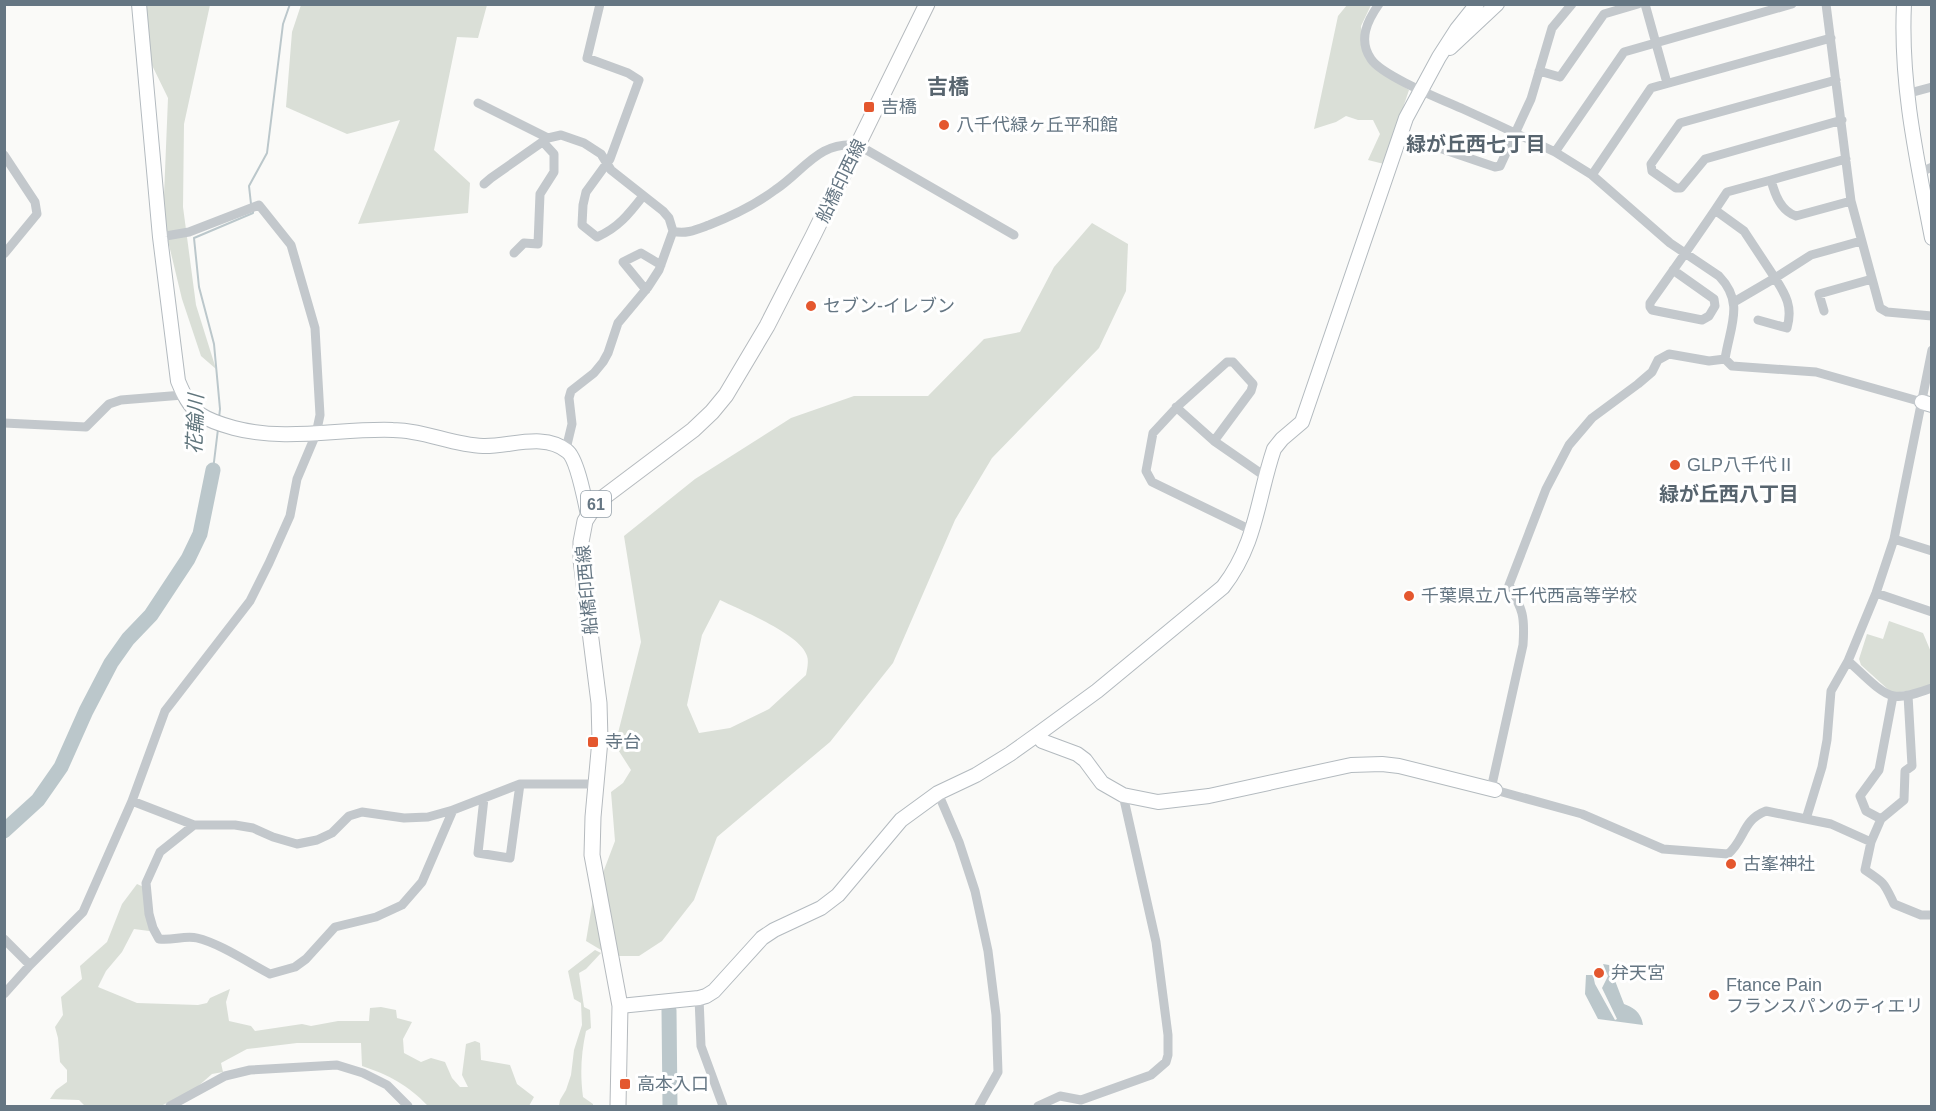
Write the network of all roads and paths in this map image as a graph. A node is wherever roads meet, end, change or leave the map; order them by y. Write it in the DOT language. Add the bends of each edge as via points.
graph roads {
  1 [pos="139,4"];
  2 [pos="600,4"];
  3 [pos="927,4"];
  4 [pos="1379,4"];
  5 [pos="1477,4"];
  6 [pos="1497,4"];
  7 [pos="1572,4"];
  8 [pos="1638,4"];
  9 [pos="1645,4"];
  10 [pos="1792,4"];
  11 [pos="1826,4"];
  12 [pos="1904,4"];
  13 [pos="1831,38"];
  14 [pos="1656,43"];
  15 [pos="1439,57"];
  16 [pos="1539,71"];
  17 [pos="1836,80"];
  18 [pos="1667,83"];
  19 [pos="1932,87"];
  20 [pos="1420,90"];
  21 [pos="1906,94"];
  22 [pos="478,103"];
  23 [pos="1842,120"];
  24 [pos="1516,133"];
  25 [pos="1401,135"];
  26 [pos="545,140"];
  27 [pos="858,145"];
  28 [pos="1555,152"];
  29 [pos="4,155"];
  30 [pos="1846,159"];
  31 [pos="607,163"];
  32 [pos="1925,170"];
  33 [pos="1592,176"];
  34 [pos="1771,180"];
  35 [pos="484,184"];
  36 [pos="643,196"];
  37 [pos="1851,201"];
  38 [pos="1716,210"];
  39 [pos="673,231"];
  40 [pos="1014,235"];
  41 [pos="160,237"];
  42 [pos="1932,238"];
  43 [pos="1861,241"];
  44 [pos="514,253"];
  45 [pos="4,254"];
  46 [pos="1684,254"];
  47 [pos="661,265"];
  48 [pos="1673,270"];
  49 [pos="1775,278"];
  50 [pos="1872,279"];
  51 [pos="646,290"];
  52 [pos="1734,302"];
  53 [pos="1824,311"];
  54 [pos="1932,316"];
  55 [pos="1758,320"];
  56 [pos="1932,350"];
  57 [pos="1725,358"];
  58 [pos="183,395"];
  59 [pos="1927,404"];
  60 [pos="1176,407"];
  61 [pos="4,423"];
  62 [pos="316,434"];
  63 [pos="1214,441"];
  64 [pos="566,449"];
  65 [pos="1266,477"];
  66 [pos="588,515"];
  67 [pos="1253,531"];
  68 [pos="1894,539"];
  69 [pos="1932,551"];
  70 [pos="1876,593"];
  71 [pos="1932,612"];
  72 [pos="1848,661"];
  73 [pos="1932,688"];
  74 [pos="1908,695"];
  75 [pos="1893,696"];
  76 [pos="1038,734"];
  77 [pos="520,784"];
  78 [pos="596,784"];
  79 [pos="1493,790"];
  80 [pos="938,794"];
  81 [pos="1123,795"];
  82 [pos="484,798"];
  83 [pos="132,801"];
  84 [pos="453,810"];
  85 [pos="1806,819"];
  86 [pos="1881,819"];
  87 [pos="194,825"];
  88 [pos="1871,842"];
  89 [pos="1932,915"];
  90 [pos="4,939"];
  91 [pos="30,965"];
  92 [pos="4,994"];
  93 [pos="699,998"];
  94 [pos="620,1006"];
  95 [pos="170,1107"];
  96 [pos="408,1107"];
  97 [pos="618,1107"];
  98 [pos="723,1107"];
  99 [pos="979,1107"];
  100 [pos="1038,1107"];
  1 -- 41 [label="street"];
  2 -- 31 [label="street" via="586,58 639,80"];
  3 -- 27 [label="main road, 船橋印西線 / 61"];
  4 -- 20 [label="street" via="1364,33 1368,54 1379,67"];
  5 -- 15 [label="street"];
  6 -- 15 [label="street"];
  7 -- 16 [label="street" via="1552,28"];
  8 -- 16 [label="street" via="1604,14 1560,77"];
  9 -- 14 [label="street"];
  10 -- 14 [label="street"];
  11 -- 13 [label="street"];
  12 -- 21 [label="street"];
  13 -- 17 [label="street"];
  13 -- 18 [label="street"];
  14 -- 18 [label="street"];
  14 -- 28 [label="street" via="1624,52"];
  15 -- 20 [label="street"];
  16 -- 24 [label="street"];
  17 -- 23 [label="street"];
  17 -- 23 [label="street" via="1680,123 1650,168 1681,188 1705,159"];
  18 -- 33 [label="street" via="1652,88"];
  19 -- 21 [label="street"];
  20 -- 24 [label="street"];
  20 -- 25 [label="street"];
  21 -- 32 [label="street"];
  22 -- 26 [label="street"];
  23 -- 30 [label="street"];
  24 -- 25 [label="street" via="1502,163 1495,167"];
  24 -- 28 [label="street"];
  25 -- 65 [label="street" via="1302,422 1274,450"];
  26 -- 31 [label="street" via="561,135 584,143"];
  26 -- 35 [label="street"];
  26 -- 44 [label="street" via="554,154 554,172 540,194 538,244 524,243"];
  27 -- 39 [label="street" via="831,147 775,191 720,221 695,230"];
  27 -- 40 [label="street"];
  27 -- 66 [label="main road, 船橋印西線 / 61" via="767,326 726,395 693,430 600,500"];
  28 -- 33 [label="street"];
  29 -- 45 [label="street" via="35,202 37,214"];
  30 -- 34 [label="street"];
  30 -- 37 [label="street"];
  31 -- 36 [label="street" via="611,171"];
  31 -- 36 [label="street" via="586,192 582,225 597,237 609,232"];
  32 -- 42 [label="street"];
  33 -- 46 [label="street"];
  34 -- 37 [label="street" via="1776,198 1796,216"];
  34 -- 38 [label="street" via="1727,192"];
  36 -- 39 [label="street" via="669,218"];
  37 -- 43 [label="street"];
  38 -- 46 [label="street"];
  38 -- 49 [label="street" via="1744,231"];
  39 -- 47 [label="street"];
  41 -- 58 [label="street"];
  41 -- 62 [label="street" via="189,232 259,205 291,245 315,328 320,415"];
  43 -- 49 [label="street" via="1811,255"];
  43 -- 50 [label="street"];
  46 -- 48 [label="street"];
  46 -- 52 [label="street" via="1719,276 1732,292"];
  47 -- 51 [label="street"];
  47 -- 51 [label="street" via="641,253 623,262"];
  48 -- 48 [label="street" via="1650,303 1652,310 1702,320 1709,316 1716,306 1714,299"];
  49 -- 52 [label="street"];
  49 -- 55 [label="street" via="1791,314 1787,328"];
  50 -- 53 [label="street" via="1819,294"];
  50 -- 54 [label="street" via="1882,311"];
  51 -- 64 [label="street" via="618,323 603,362 571,391 572,424"];
  52 -- 57 [label="street"];
  56 -- 59 [label="street"];
  57 -- 59 [label="street" via="1732,366 1816,372"];
  57 -- 79 [label="street" via="1709,361 1669,354 1658,360 1652,372 1592,418 1569,445 1546,489 1509,585 1525,622"];
  58 -- 61 [label="street" via="121,400 109,404 86,427"];
  58 -- 62 [label="street" via="199,414 222,425 249,432"];
  59 -- 68 [label="street"];
  60 -- 63 [label="street"];
  60 -- 63 [label="street" via="1227,362 1233,362 1253,384"];
  60 -- 67 [label="street" via="1153,433 1146,471 1152,482"];
  62 -- 64 [label="street" via="400,430 457,443 484,446 531,442"];
  62 -- 83 [label="street" via="297,479 290,516 250,601 165,711"];
  63 -- 65 [label="street"];
  64 -- 66 [label="street" via="575,462"];
  65 -- 67 [label="street"];
  66 -- 78 [label="main road, 船橋印西線 / 61" via="581,560 599,704"];
  67 -- 76 [label="street" via="1234,574 1213,598"];
  68 -- 69 [label="street"];
  68 -- 70 [label="street"];
  70 -- 71 [label="street"];
  70 -- 72 [label="street"];
  72 -- 75 [label="street"];
  72 -- 85 [label="street" via="1830,691 1822,767"];
  73 -- 74 [label="street"];
  74 -- 75 [label="street"];
  74 -- 86 [label="street" via="1912,766 1905,771 1904,800"];
  75 -- 86 [label="street" via="1879,770 1860,796 1866,811"];
  76 -- 80 [label="street" via="976,775"];
  76 -- 81 [label="street" via="1042,741 1077,754 1102,783"];
  77 -- 78 [label="street"];
  77 -- 82 [label="street"];
  77 -- 82 [label="street" via="510,858 478,854"];
  78 -- 94 [label="main road, 船橋印西線 / 61" via="592,855"];
  79 -- 81 [label="street" via="1382,764 1340,767 1209,796 1158,802"];
  79 -- 85 [label="street" via="1582,814 1649,844 1674,850 1728,855 1750,819 1766,811"];
  80 -- 93 [label="street" via="901,820 838,895 762,938 714,991"];
  80 -- 99 [label="street" via="975,891 988,951 998,1072"];
  81 -- 100 [label="street" via="1156,942 1168,1055 1166,1062 1151,1075 1081,1100 1060,1096"];
  82 -- 84 [label="street"];
  83 -- 87 [label="street"];
  83 -- 91 [label="street" via="83,912"];
  84 -- 87 [label="street" via="404,818 362,812 348,816 332,833 297,843 253,828"];
  84 -- 87 [label="street" via="422,882 402,905 376,917 335,927 295,967 270,974 195,937 159,939 153,928 146,883 160,852"];
  85 -- 88 [label="street" via="1831,824"];
  86 -- 88 [label="street"];
  88 -- 89 [label="street" via="1866,870 1882,881 1894,904 1921,915"];
  90 -- 91 [label="street"];
  91 -- 92 [label="street"];
  93 -- 94 [label="street"];
  93 -- 98 [label="street" via="701,1046"];
  94 -- 97 [label="main road, 船橋印西線 / 61"];
  95 -- 96 [label="street" via="225,1076 250,1070 337,1065 387,1085"];
}
